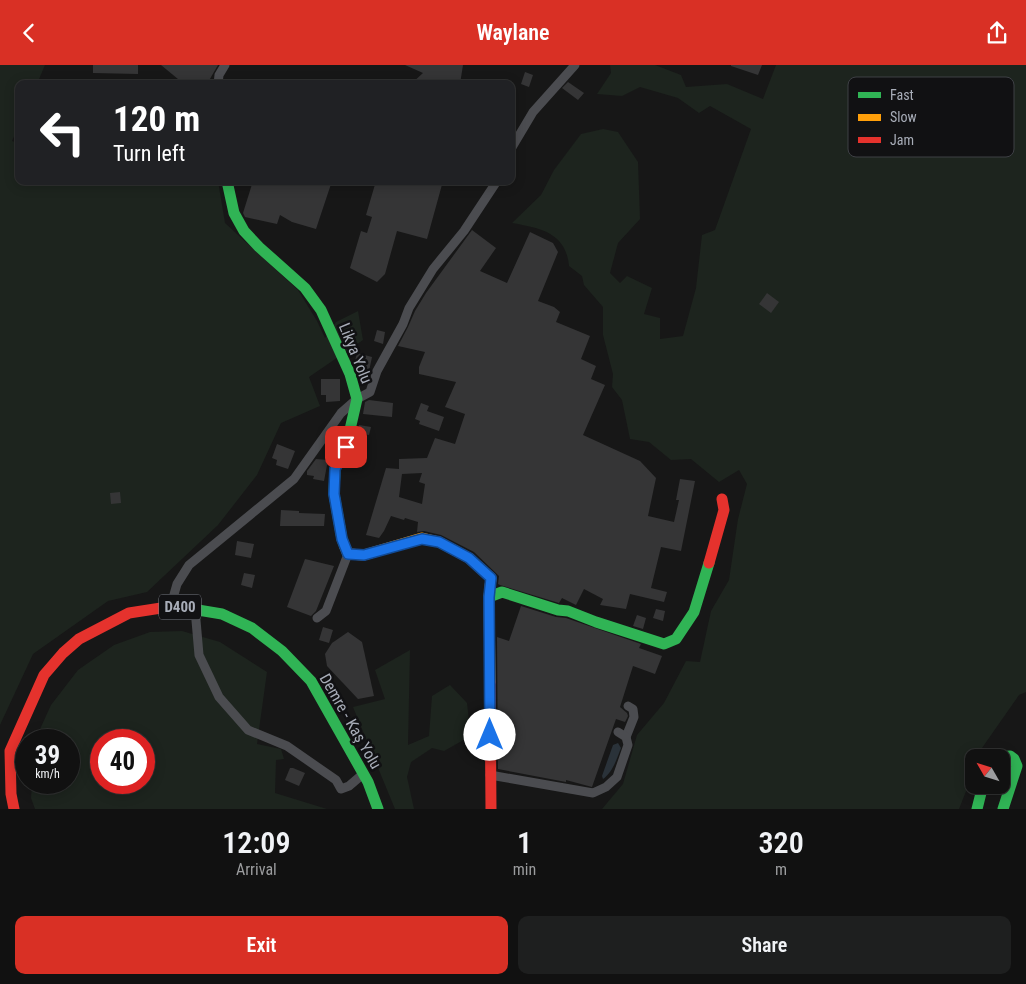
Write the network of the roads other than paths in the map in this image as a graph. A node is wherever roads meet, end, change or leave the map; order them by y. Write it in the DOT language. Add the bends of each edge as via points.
graph roads {
  1 [pos="225,65"];
  2 [pos="575,65"];
  3 [pos="218,80"];
  4 [pos="515,142"];
  5 [pos="228,185"];
  6 [pos="494,185"];
  7 [pos="357,399"];
  8 [pos="722,499"];
  9 [pos="348,554"];
  10 [pos="489,597"];
  11 [pos="171,605"];
  12 [pos="195,609"];
  13 [pos="318,618"];
  14 [pos="628,705"];
  15 [pos="1010,755"];
  16 [pos="363,774"];
  17 [pos="490,775"];
  18 [pos="1010,786"];
  19 [pos="981,794"];
  20 [pos="1007,794"];
  21 [pos="14,809"];
  22 [pos="378,809"];
  23 [pos="491,809"];
  24 [pos="977,809"];
  25 [pos="1002,809"];
  1 -- 3 [label="street"];
  2 -- 4 [label="street" via="533,112"];
  5 -- 7 [label="main road, Likya Yolu" via="234,213 244,231 305,288 321,310 350,374"];
  6 -- 7 [label="street, Likya Yolu" via="464,231 433,269 409,308 370,392"];
  7 -- 9 [label="main road" via="346,447 335,469 334,494"];
  7 -- 11 [label="street" via="341,413 294,479 189,565 177,584"];
  8 -- 10 [label="main road" via="724,510 694,612 676,639 664,644 502,592"];
  9 -- 10 [label="main road" via="364,555 422,539 439,542 469,558 491,578"];
  9 -- 13 [label="street" via="326,611"];
  10 -- 17 [label="main road"];
  11 -- 12 [label="main road, Demre - Kaş Yolu / D400"];
  11 -- 21 [label="main road, Demre - Kaş Yolu / D400" via="128,613 79,639 44,675 10,751"];
  12 -- 16 [label="main road, Demre - Kaş Yolu / D400" via="222,614 244,624 282,651 311,681"];
  12 -- 16 [label="street" via="198,655 218,697 248,730 287,746 336,780 341,789"];
  14 -- 17 [label="street" via="633,709 634,717 622,735 628,745 616,777 606,787 593,793"];
  15 -- 18 [label="main road" via="1017,766"];
  16 -- 22 [label="main road, Demre - Kaş Yolu / D400"];
  17 -- 23 [label="main road"];
  19 -- 24 [label="main road"];
  20 -- 25 [label="main road"];
}
